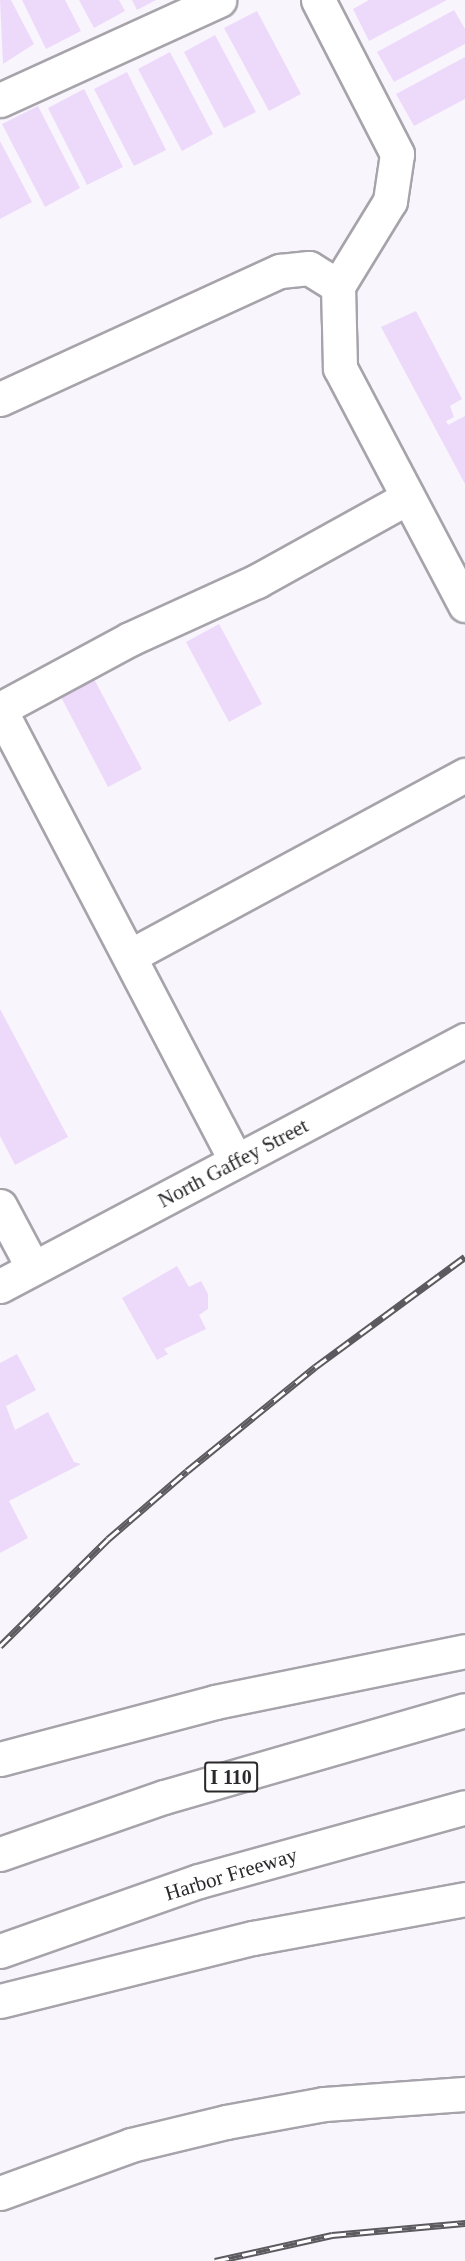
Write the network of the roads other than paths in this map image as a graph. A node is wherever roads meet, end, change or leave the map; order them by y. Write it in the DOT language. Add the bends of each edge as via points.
graph roads {
  1 [pos="219,0"];
  2 [pos="318,0"];
  3 [pos="0,100"];
  4 [pos="338,286"];
  5 [pos="0,399"];
  6 [pos="406,498"];
  7 [pos="465,605"];
  8 [pos="0,710"];
  9 [pos="465,775"];
  10 [pos="130,956"];
  11 [pos="465,1040"];
  12 [pos="236,1161"];
  13 [pos="0,1206"];
  14 [pos="33,1269"];
  15 [pos="0,1286"];
  16 [pos="465,1651"];
  17 [pos="465,1710"];
  18 [pos="0,1759"];
  19 [pos="465,1807"];
  20 [pos="0,1854"];
  21 [pos="465,1899"];
  22 [pos="11,1947"];
  23 [pos="0,2001"];
  24 [pos="465,2094"];
  25 [pos="0,2193"];
  1 -- 3 [label="main road"];
  2 -- 4 [label="main road" via="397,154 390,201"];
  4 -- 5 [label="main road" via="309,268 280,271"];
  4 -- 6 [label="main road" via="340,368"];
  6 -- 7 [label="main road"];
  6 -- 8 [label="main road" via="257,581 130,639"];
  8 -- 10 [label="main road"];
  9 -- 10 [label="main road"];
  10 -- 12 [label="main road"];
  11 -- 12 [label="main road, North Gaffey Street"];
  12 -- 14 [label="main road, North Gaffey Street"];
  13 -- 14 [label="main road"];
  14 -- 15 [label="main road, North Gaffey Street"];
  16 -- 18 [label="main road" via="100,1729"];
  17 -- 20 [label="main road, I 110" via="164,1797"];
  19 -- 22 [label="main road, Harbor Freeway" via="199,1881"];
  21 -- 23 [label="main road" via="253,1938"];
  24 -- 25 [label="main road" via="324,2104 226,2122 131,2145"];
}
